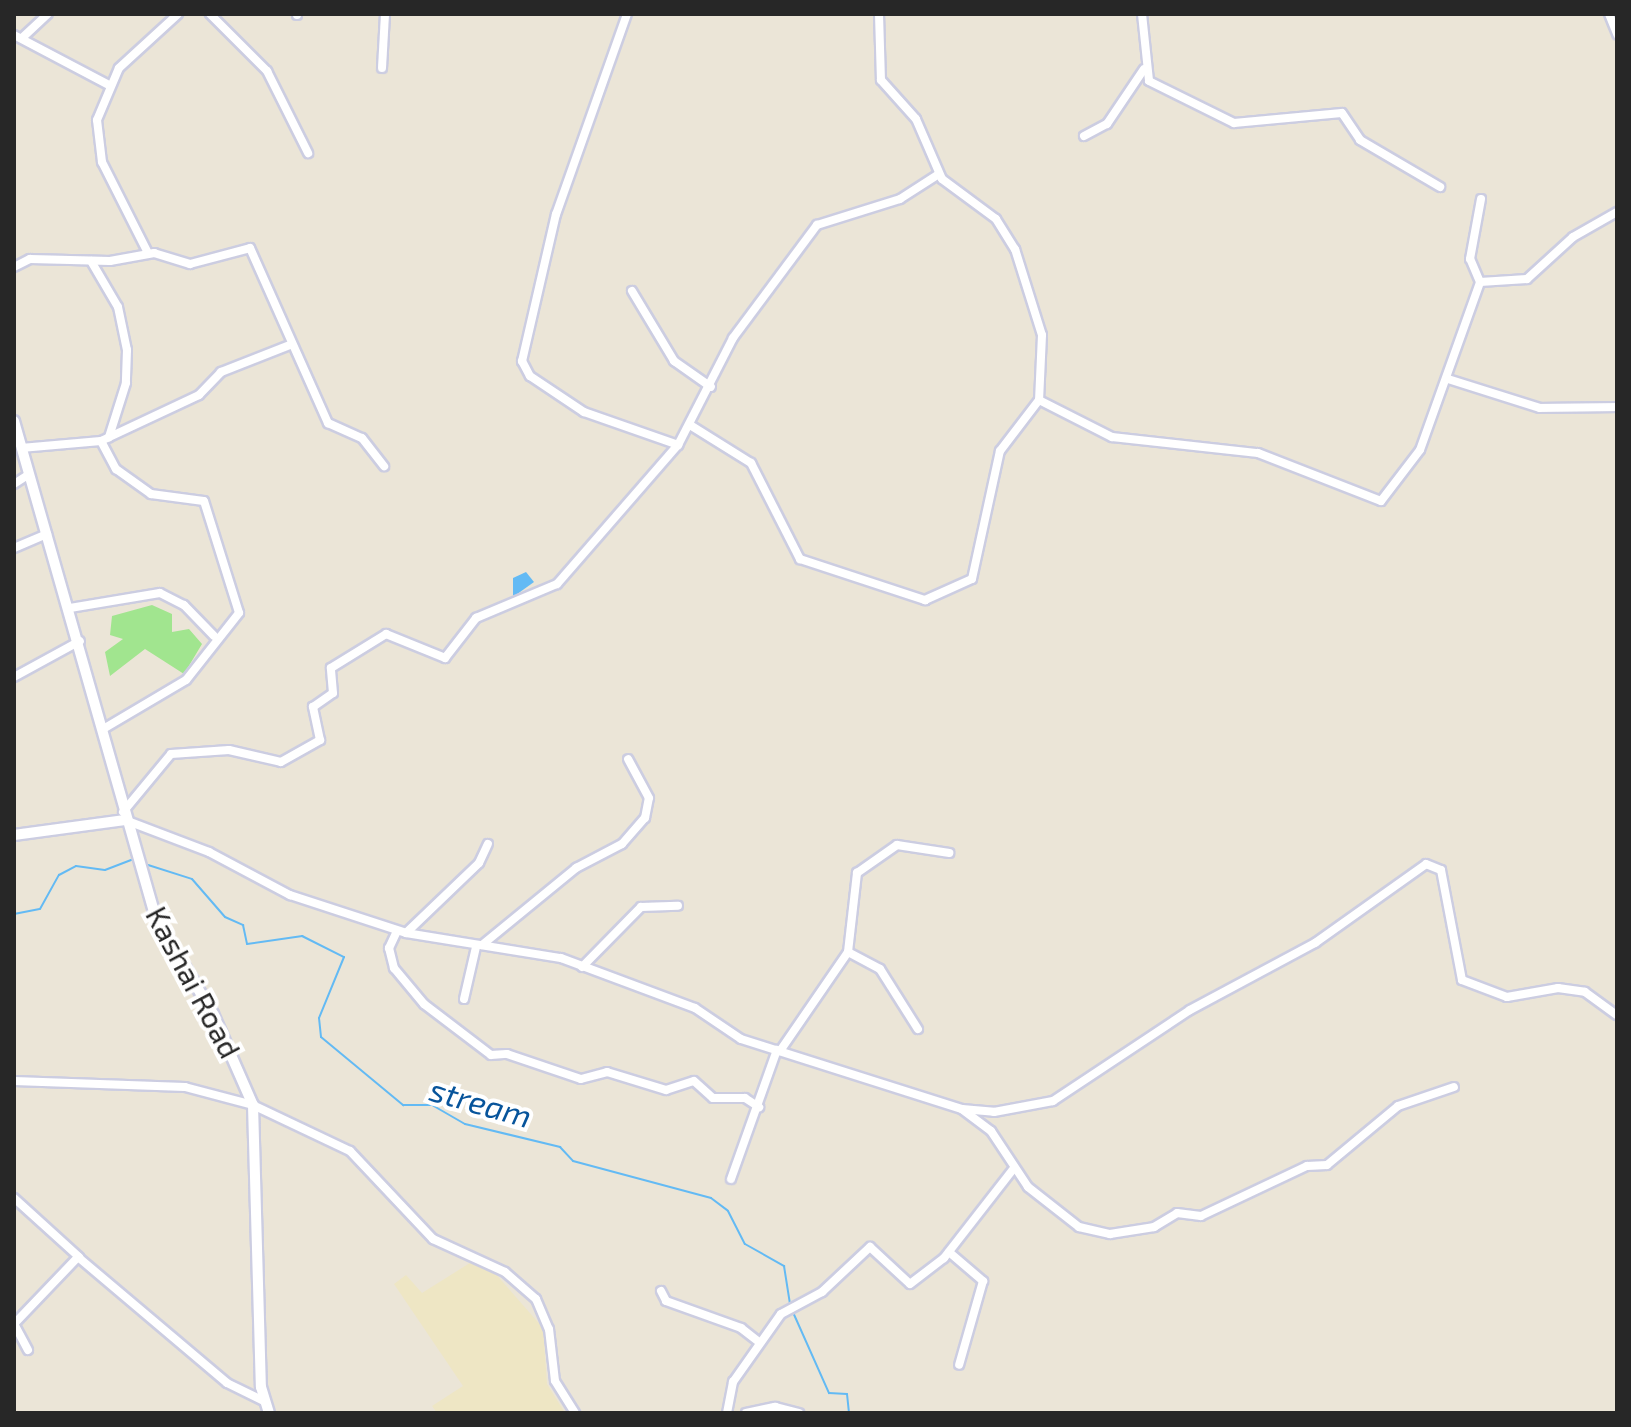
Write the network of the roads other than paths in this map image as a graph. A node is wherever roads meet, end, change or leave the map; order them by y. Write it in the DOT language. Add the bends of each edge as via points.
graph roads {
  1 [pos="48,14"];
  2 [pos="210,14"];
  3 [pos="385,14"];
  4 [pos="627,14"];
  5 [pos="879,14"];
  6 [pos="1142,14"];
  7 [pos="1609,14"];
  8 [pos="173,16"];
  9 [pos="1617,34"];
  10 [pos="18,37"];
  11 [pos="382,68"];
  12 [pos="1144,69"];
  13 [pos="109,85"];
  14 [pos="1084,136"];
  15 [pos="308,153"];
  16 [pos="939,174"];
  17 [pos="1440,187"];
  18 [pos="1481,199"];
  19 [pos="1617,212"];
  20 [pos="148,253"];
  21 [pos="91,261"];
  22 [pos="14,267"];
  23 [pos="1480,282"];
  24 [pos="632,291"];
  25 [pos="290,345"];
  26 [pos="1448,379"];
  27 [pos="711,387"];
  28 [pos="1039,400"];
  29 [pos="1617,407"];
  30 [pos="14,421"];
  31 [pos="690,425"];
  32 [pos="105,439"];
  33 [pos="678,445"];
  34 [pos="21,448"];
  35 [pos="384,466"];
  36 [pos="28,475"];
  37 [pos="14,484"];
  38 [pos="47,534"];
  39 [pos="14,548"];
  40 [pos="70,608"];
  41 [pos="214,636"];
  42 [pos="80,641"];
  43 [pos="14,677"];
  44 [pos="103,729"];
  45 [pos="628,759"];
  46 [pos="123,816"];
  47 [pos="14,835"];
  48 [pos="488,844"];
  49 [pos="949,853"];
  50 [pos="678,906"];
  51 [pos="402,932"];
  52 [pos="479,946"];
  53 [pos="848,952"];
  54 [pos="582,967"];
  55 [pos="464,999"];
  56 [pos="1617,1015"];
  57 [pos="918,1029"];
  58 [pos="778,1050"];
  59 [pos="14,1081"];
  60 [pos="1454,1087"];
  61 [pos="253,1105"];
  62 [pos="759,1107"];
  63 [pos="962,1109"];
  64 [pos="1014,1168"];
  65 [pos="731,1179"];
  66 [pos="14,1198"];
  67 [pos="949,1252"];
  68 [pos="80,1258"];
  69 [pos="661,1291"];
  70 [pos="759,1342"];
  71 [pos="28,1350"];
  72 [pos="959,1365"];
  73 [pos="266,1409"];
  74 [pos="575,1413"];
  75 [pos="727,1413"];
  76 [pos="746,1413"];
  77 [pos="799,1413"];
  1 -- 10 [label="street"];
  2 -- 15 [label="street" via="267,71"];
  3 -- 11 [label="street"];
  4 -- 33 [label="street" via="556,214 522,361 530,376 584,412"];
  5 -- 16 [label="street" via="877,71 916,119"];
  6 -- 12 [label="street"];
  7 -- 9 [label="street"];
  8 -- 13 [label="street" via="133,51"];
  10 -- 13 [label="street"];
  12 -- 14 [label="street" via="1127,84 1107,124"];
  12 -- 17 [label="street" via="1149,81 1234,123 1342,113 1360,140"];
  13 -- 20 [label="street" via="97,141"];
  16 -- 27 [label="street" via="900,199 817,225 733,338"];
  16 -- 28 [label="street" via="996,219 1015,249 1042,335"];
  18 -- 23 [label="street" via="1470,259"];
  19 -- 23 [label="street" via="1573,237 1527,279"];
  20 -- 21 [label="street"];
  20 -- 25 [label="street" via="190,264 250,248"];
  21 -- 22 [label="street" via="30,259"];
  21 -- 32 [label="street" via="118,307 127,350 126,383"];
  23 -- 26 [label="street"];
  24 -- 27 [label="street" via="674,361"];
  25 -- 32 [label="street" via="221,372 199,395"];
  25 -- 35 [label="street" via="328,423 362,438"];
  26 -- 28 [label="street" via="1420,450 1381,501 1258,453 1112,437"];
  26 -- 29 [label="street" via="1540,408"];
  27 -- 31 [label="street"];
  28 -- 31 [label="street" via="1000,451 972,579 925,600 800,559 751,463"];
  30 -- 34 [label="street, Kashai Road"];
  31 -- 33 [label="street"];
  32 -- 34 [label="street"];
  32 -- 41 [label="street" via="116,469 151,494 204,501 239,613"];
  33 -- 46 [label="street" via="563,578 476,618 449,656 386,634 331,668 333,693 313,707 320,740 281,762 229,750 171,754"];
  34 -- 36 [label="street, Kashai Road"];
  36 -- 37 [label="street"];
  36 -- 38 [label="street, Kashai Road"];
  38 -- 39 [label="street"];
  38 -- 40 [label="street, Kashai Road"];
  40 -- 41 [label="street" via="160,593 184,605"];
  40 -- 42 [label="street, Kashai Road"];
  41 -- 44 [label="street" via="186,680"];
  42 -- 43 [label="street"];
  42 -- 44 [label="street, Kashai Road"];
  44 -- 46 [label="street, Kashai Road"];
  45 -- 52 [label="street" via="649,798 645,818 622,844 576,868"];
  46 -- 47 [label="street"];
  46 -- 51 [label="street" via="290,895"];
  46 -- 61 [label="street, Kashai Road" via="156,919 213,1014"];
  48 -- 51 [label="street" via="479,863"];
  49 -- 53 [label="street" via="897,845 857,873"];
  50 -- 54 [label="street" via="641,907"];
  51 -- 52 [label="street"];
  51 -- 62 [label="street" via="389,948 394,968 424,1004 491,1055 507,1054 581,1079 607,1072 666,1090 694,1081 713,1098 745,1098"];
  52 -- 54 [label="street"];
  52 -- 55 [label="street"];
  53 -- 57 [label="street" via="880,969"];
  53 -- 58 [label="street"];
  54 -- 58 [label="street" via="687,1005 741,1039"];
  56 -- 63 [label="street" via="1585,992 1550,988 1507,997 1462,980 1441,870 1426,864 1315,943 1180,1016 1053,1101 994,1112"];
  58 -- 62 [label="street"];
  58 -- 63 [label="street"];
  59 -- 61 [label="street" via="148,1083"];
  60 -- 64 [label="street" via="1398,1106 1327,1165 1307,1166 1201,1216 1177,1213 1144,1229 1086,1230 1028,1187"];
  61 -- 73 [label="street, Kashai Road"];
  61 -- 74 [label="street" via="350,1151 433,1239 505,1272 536,1299 549,1329 555,1381"];
  62 -- 65 [label="street"];
  63 -- 64 [label="street" via="991,1131"];
  64 -- 67 [label="street"];
  66 -- 68 [label="street"];
  67 -- 70 [label="street" via="906,1285 867,1249 822,1292 781,1314"];
  67 -- 72 [label="street" via="983,1281"];
  68 -- 71 [label="street" via="14,1324"];
  68 -- 73 [label="street" via="227,1383"];
  69 -- 70 [label="street" via="666,1301 741,1328"];
  70 -- 75 [label="street" via="729,1389"];
  76 -- 77 [label="street" via="775,1407"];
}
